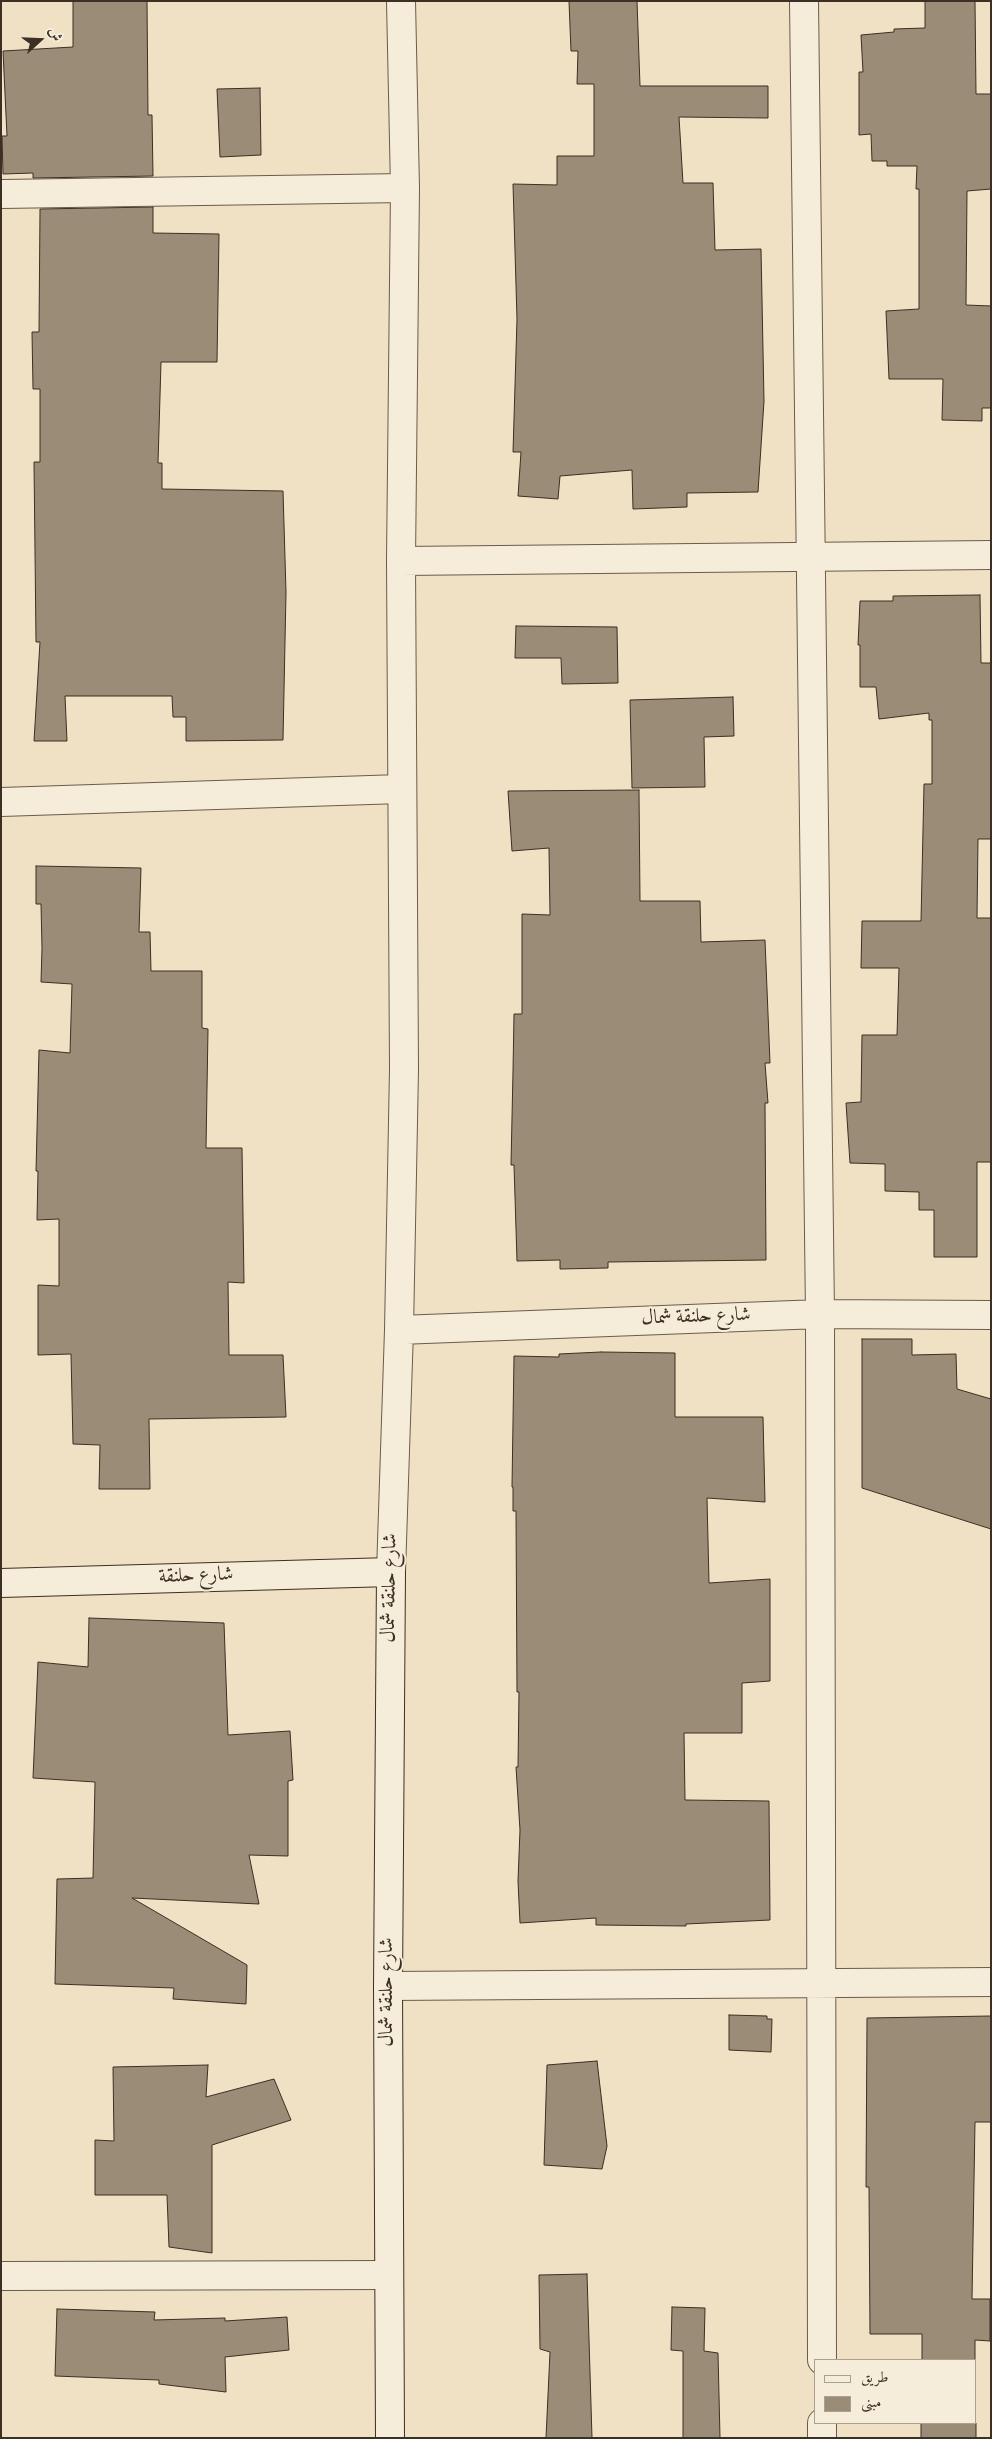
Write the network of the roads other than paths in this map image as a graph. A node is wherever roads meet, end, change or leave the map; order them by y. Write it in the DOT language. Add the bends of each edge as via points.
graph roads {
  1 [pos="401,1"];
  2 [pos="804,1"];
  3 [pos="405,188"];
  4 [pos="1,194"];
  5 [pos="991,555"];
  6 [pos="811,556"];
  7 [pos="401,561"];
  8 [pos="401,789"];
  9 [pos="1,802"];
  10 [pos="820,1314"];
  11 [pos="991,1315"];
  12 [pos="399,1330"];
  13 [pos="390,1572"];
  14 [pos="1,1583"];
  15 [pos="822,1982"];
  16 [pos="991,1982"];
  17 [pos="388,1986"];
  18 [pos="389,2275"];
  19 [pos="1,2276"];
  20 [pos="822,2359"];
  21 [pos="822,2424"];
  22 [pos="390,2438"];
  23 [pos="822,2438"];
  1 -- 3 [label="street"];
  2 -- 6 [label="street"];
  3 -- 4 [label="street"];
  3 -- 7 [label="street"];
  5 -- 6 [label="street"];
  6 -- 7 [label="street"];
  6 -- 10 [label="street"];
  7 -- 8 [label="street"];
  8 -- 9 [label="street"];
  8 -- 12 [label="street" via="404,1069"];
  10 -- 11 [label="street, شارع حلنقة شمال"];
  10 -- 12 [label="street, شارع حلنقة شمال"];
  10 -- 15 [label="street"];
  12 -- 13 [label="street, شارع حلنقة شمال"];
  13 -- 14 [label="street, شارع حلنقة"];
  13 -- 17 [label="street, شارع حلنقة شمال"];
  15 -- 16 [label="street"];
  15 -- 17 [label="street"];
  15 -- 20 [label="street"];
  17 -- 18 [label="street, شارع حلنقة شمال"];
  18 -- 19 [label="street"];
  18 -- 22 [label="street, شارع حلنقة شمال"];
  21 -- 23 [label="street"];
}
